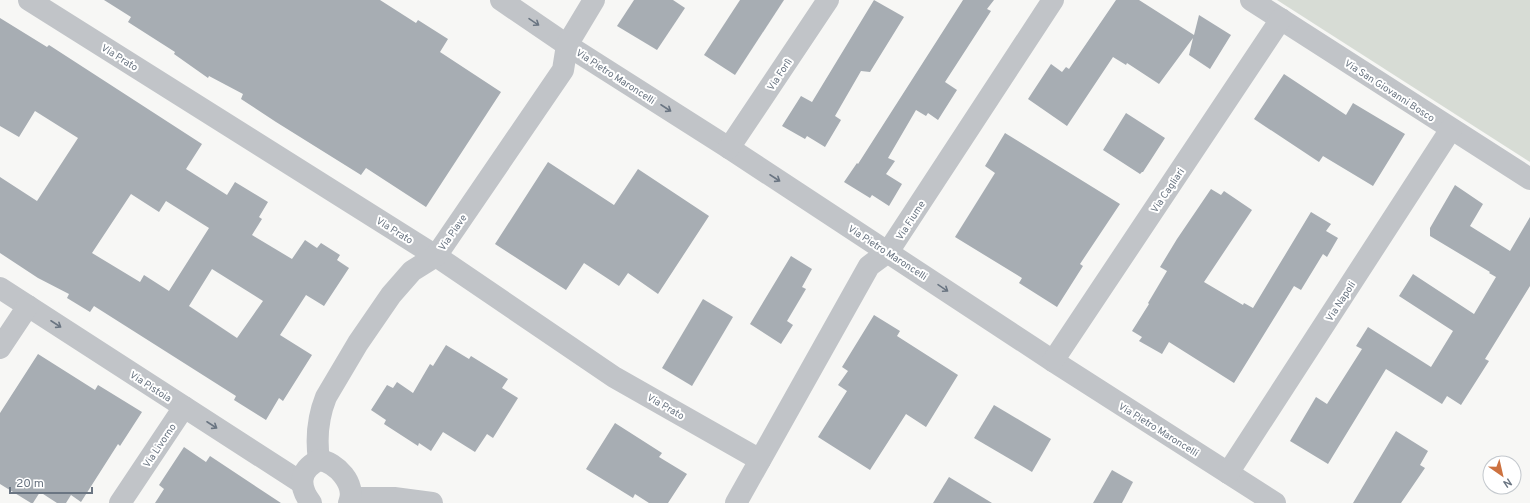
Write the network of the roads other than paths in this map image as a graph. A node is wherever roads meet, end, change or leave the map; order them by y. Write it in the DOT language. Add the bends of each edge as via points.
graph roads {
  1 [pos="29,0"];
  2 [pos="501,0"];
  3 [pos="594,0"];
  4 [pos="828,0"];
  5 [pos="1053,0"];
  6 [pos="1251,0"];
  7 [pos="1281,19"];
  8 [pos="567,45"];
  9 [pos="1451,129"];
  10 [pos="729,148"];
  11 [pos="1530,179"];
  12 [pos="888,252"];
  13 [pos="436,256"];
  14 [pos="0,288"];
  15 [pos="28,306"];
  16 [pos="0,348"];
  17 [pos="1053,362"];
  18 [pos="184,407"];
  19 [pos="319,460"];
  20 [pos="760,460"];
  21 [pos="1228,473"];
  22 [pos="302,483"];
  23 [pos="350,500"];
  24 [pos="120,503"];
  25 [pos="310,503"];
  26 [pos="432,503"];
  27 [pos="736,503"];
  28 [pos="1275,503"];
  1 -- 13 [label="street, Via Prato"];
  2 -- 8 [label="street, Via Pietro Maroncelli, one-way"];
  3 -- 8 [label="street, Via Piave"];
  4 -- 10 [label="street, Via Forlì"];
  5 -- 12 [label="street, Via Fiume"];
  6 -- 7 [label="street, Via San Giovanni Bosco"];
  7 -- 9 [label="street, Via San Giovanni Bosco"];
  7 -- 17 [label="street, Via Cagliari"];
  8 -- 10 [label="street, Via Pietro Maroncelli, one-way"];
  8 -- 13 [label="street, Via Piave" via="563,70"];
  9 -- 11 [label="street, Via San Giovanni Bosco"];
  9 -- 21 [label="street, Via Napoli"];
  10 -- 12 [label="street, Via Pietro Maroncelli, one-way"];
  12 -- 17 [label="street, Via Pietro Maroncelli, one-way"];
  12 -- 20 [label="street, Via Fiume" via="869,266"];
  13 -- 19 [label="street, Via Piave" via="412,271 391,295 358,343 326,398 318,430"];
  13 -- 20 [label="street, Via Prato" via="614,377"];
  14 -- 15 [label="street, Via Pistoia"];
  15 -- 16 [label="street"];
  15 -- 18 [label="street, Via Pistoia, one-way"];
  17 -- 21 [label="street, Via Pietro Maroncelli"];
  18 -- 22 [label="street, Via Pistoia, one-way"];
  18 -- 24 [label="street, Via Livorno"];
  19 -- 22 [label="street" via="312,463 304,472"];
  19 -- 23 [label="street" via="331,464 341,472 350,489"];
  20 -- 27 [label="street, Via Fiume"];
  21 -- 28 [label="street, Via Pietro Maroncelli"];
  22 -- 25 [label="street"];
  23 -- 26 [label="street" via="394,498"];
}
